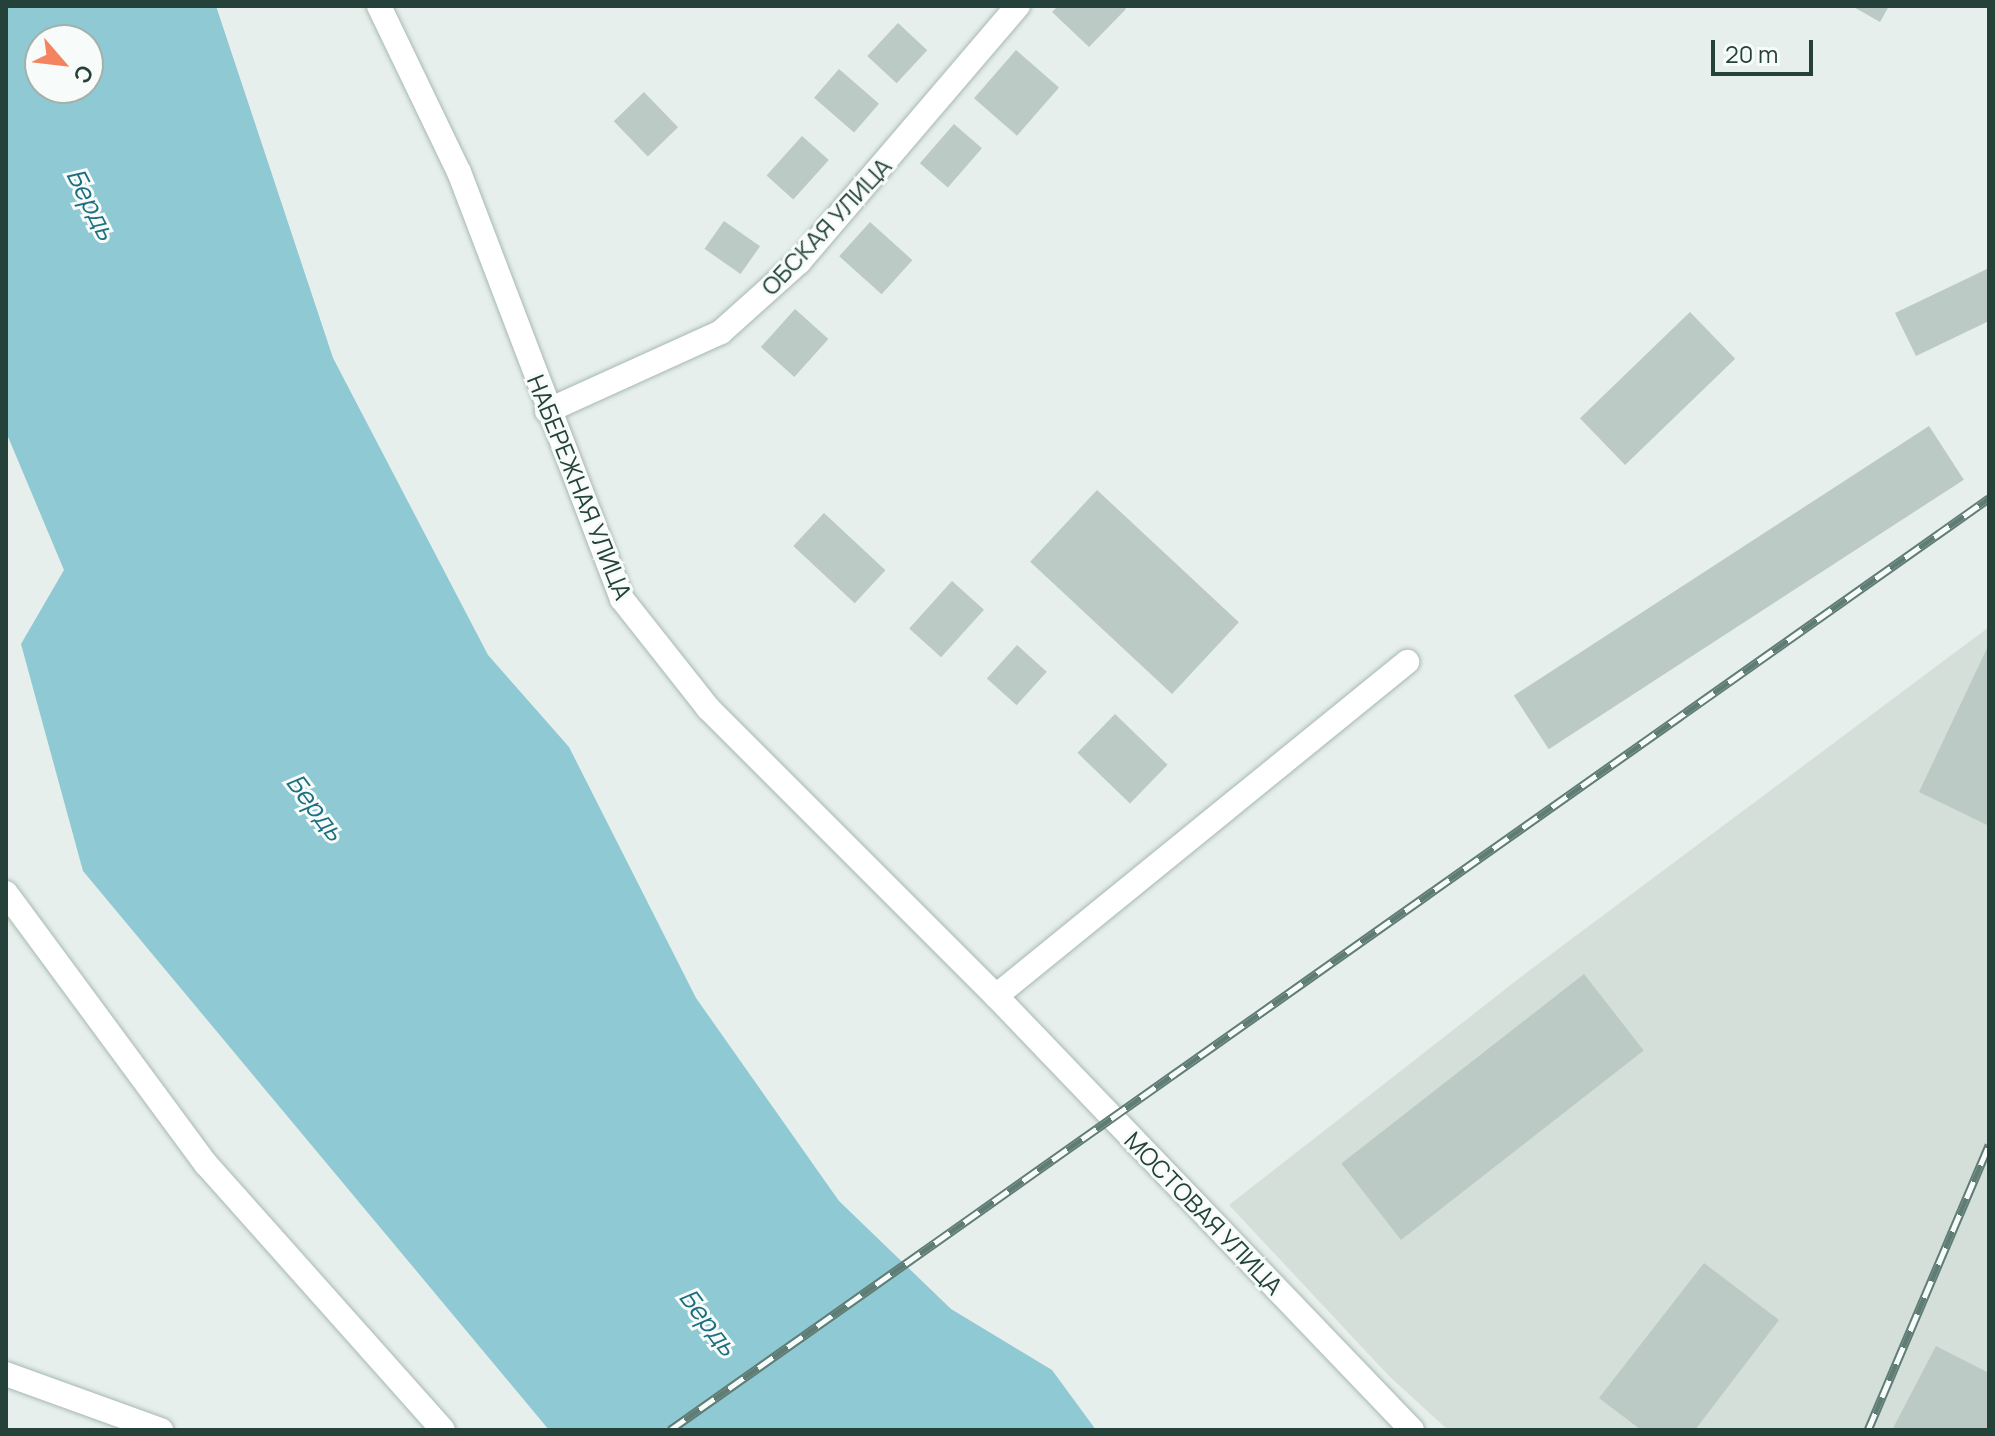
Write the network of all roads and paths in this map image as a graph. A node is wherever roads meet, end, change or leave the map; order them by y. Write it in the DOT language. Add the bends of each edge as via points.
graph roads {
  1 [pos="379,6"];
  2 [pos="1018,6"];
  3 [pos="547,411"];
  4 [pos="1407,662"];
  5 [pos="6,893"];
  6 [pos="996,996"];
  7 [pos="6,1374"];
  8 [pos="161,1430"];
  9 [pos="443,1430"];
  10 [pos="1412,1430"];
  1 -- 3 [label="street, НАБЕРЕЖНАЯ УЛИЦА" via="459,172"];
  2 -- 3 [label="street, ОБСКАЯ УЛИЦА" via="799,262 721,332"];
  3 -- 6 [label="street, НАБЕРЕЖНАЯ УЛИЦА" via="622,599 708,708"];
  4 -- 6 [label="street"];
  5 -- 9 [label="street" via="206,1164"];
  6 -- 10 [label="street, МОСТОВАЯ УЛИЦА"];
  7 -- 8 [label="street"];
}
